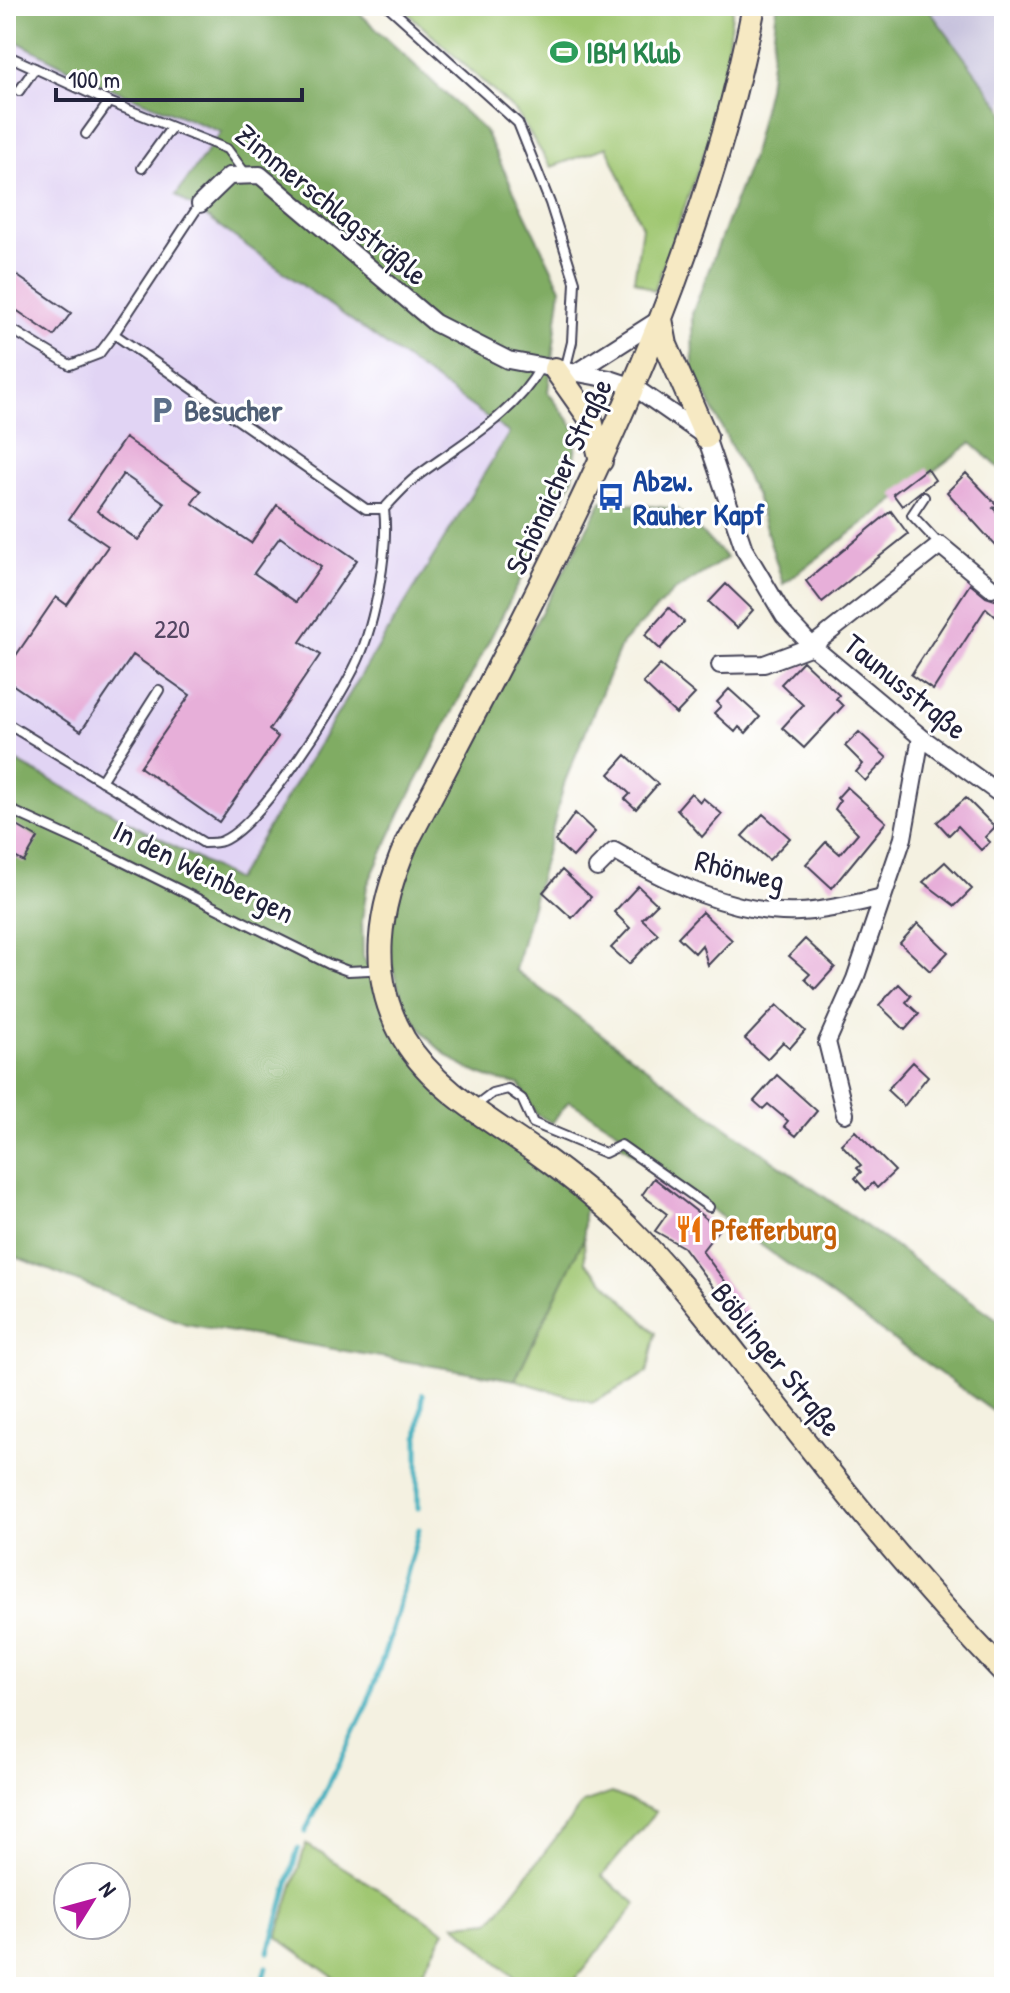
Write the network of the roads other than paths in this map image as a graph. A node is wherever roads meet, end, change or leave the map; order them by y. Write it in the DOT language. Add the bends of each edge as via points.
graph roads {
  1 [pos="388,6"];
  2 [pos="754,6"];
  3 [pos="6,55"];
  4 [pos="35,68"];
  5 [pos="19,91"];
  6 [pos="109,102"];
  7 [pos="171,128"];
  8 [pos="86,134"];
  9 [pos="142,168"];
  10 [pos="245,173"];
  11 [pos="200,204"];
  12 [pos="661,318"];
  13 [pos="6,326"];
  14 [pos="114,334"];
  15 [pos="559,370"];
  16 [pos="634,387"];
  17 [pos="706,437"];
  18 [pos="601,461"];
  19 [pos="924,497"];
  20 [pos="384,509"];
  21 [pos="940,545"];
  22 [pos="992,588"];
  23 [pos="812,646"];
  24 [pos="720,665"];
  25 [pos="159,690"];
  26 [pos="6,723"];
  27 [pos="921,737"];
  28 [pos="101,781"];
  29 [pos="1004,797"];
  30 [pos="6,808"];
  31 [pos="597,868"];
  32 [pos="883,897"];
  33 [pos="376,964"];
  34 [pos="471,1109"];
  35 [pos="845,1114"];
  36 [pos="709,1207"];
  37 [pos="1004,1672"];
  1 -- 15 [label="lane" via="518,123 575,282 572,342"];
  2 -- 12 [label="main road, Schönaicher Straße" via="716,166"];
  3 -- 4 [label="lane, Zimmerschlagsträßle"];
  4 -- 5 [label="lane"];
  4 -- 6 [label="lane, Zimmerschlagsträßle"];
  6 -- 7 [label="lane, Zimmerschlagsträßle"];
  6 -- 8 [label="lane"];
  7 -- 9 [label="lane"];
  7 -- 10 [label="lane, Zimmerschlagsträßle" via="227,149"];
  10 -- 11 [label="street" via="219,182"];
  10 -- 15 [label="street, Zimmerschlagsträßle" via="266,179 435,323 476,346"];
  11 -- 14 [label="lane"];
  12 -- 15 [label="street"];
  12 -- 16 [label="main road, Schönaicher Straße"];
  12 -- 17 [label="main road" via="666,345"];
  13 -- 14 [label="lane" via="70,365 99,354"];
  14 -- 20 [label="lane" via="366,509"];
  15 -- 16 [label="street, Zimmerschlagsträßle"];
  15 -- 18 [label="main road" via="591,420"];
  15 -- 20 [label="lane" via="522,394 460,450 418,475"];
  16 -- 17 [label="street"];
  16 -- 18 [label="main road, Schönaicher Straße"];
  17 -- 23 [label="street, Taunusstraße" via="744,549 784,616"];
  18 -- 33 [label="main road, Schönaicher Straße" via="407,842 386,895"];
  19 -- 21 [label="lane" via="912,515"];
  20 -- 28 [label="lane" via="371,620 359,658 329,714 262,807 223,841 204,843"];
  21 -- 22 [label="street"];
  21 -- 23 [label="street, Taunusstraße"];
  23 -- 24 [label="street" via="764,664"];
  23 -- 27 [label="street, Taunusstraße"];
  25 -- 28 [label="lane"];
  26 -- 28 [label="lane"];
  27 -- 29 [label="street, Taunusstraße"];
  27 -- 32 [label="street" via="903,838"];
  30 -- 33 [label="lane, In den Weinbergen" via="329,964 348,971"];
  31 -- 32 [label="street, Rhönweg" via="614,851 661,878 764,910 796,912"];
  32 -- 35 [label="street" via="827,1042"];
  33 -- 34 [label="main road, Böblinger Straße" via="404,1038"];
  34 -- 36 [label="lane" via="492,1093 508,1089 522,1099 533,1123 605,1153 621,1145"];
  34 -- 37 [label="main road, Böblinger Straße" via="593,1196 889,1547"];
}
